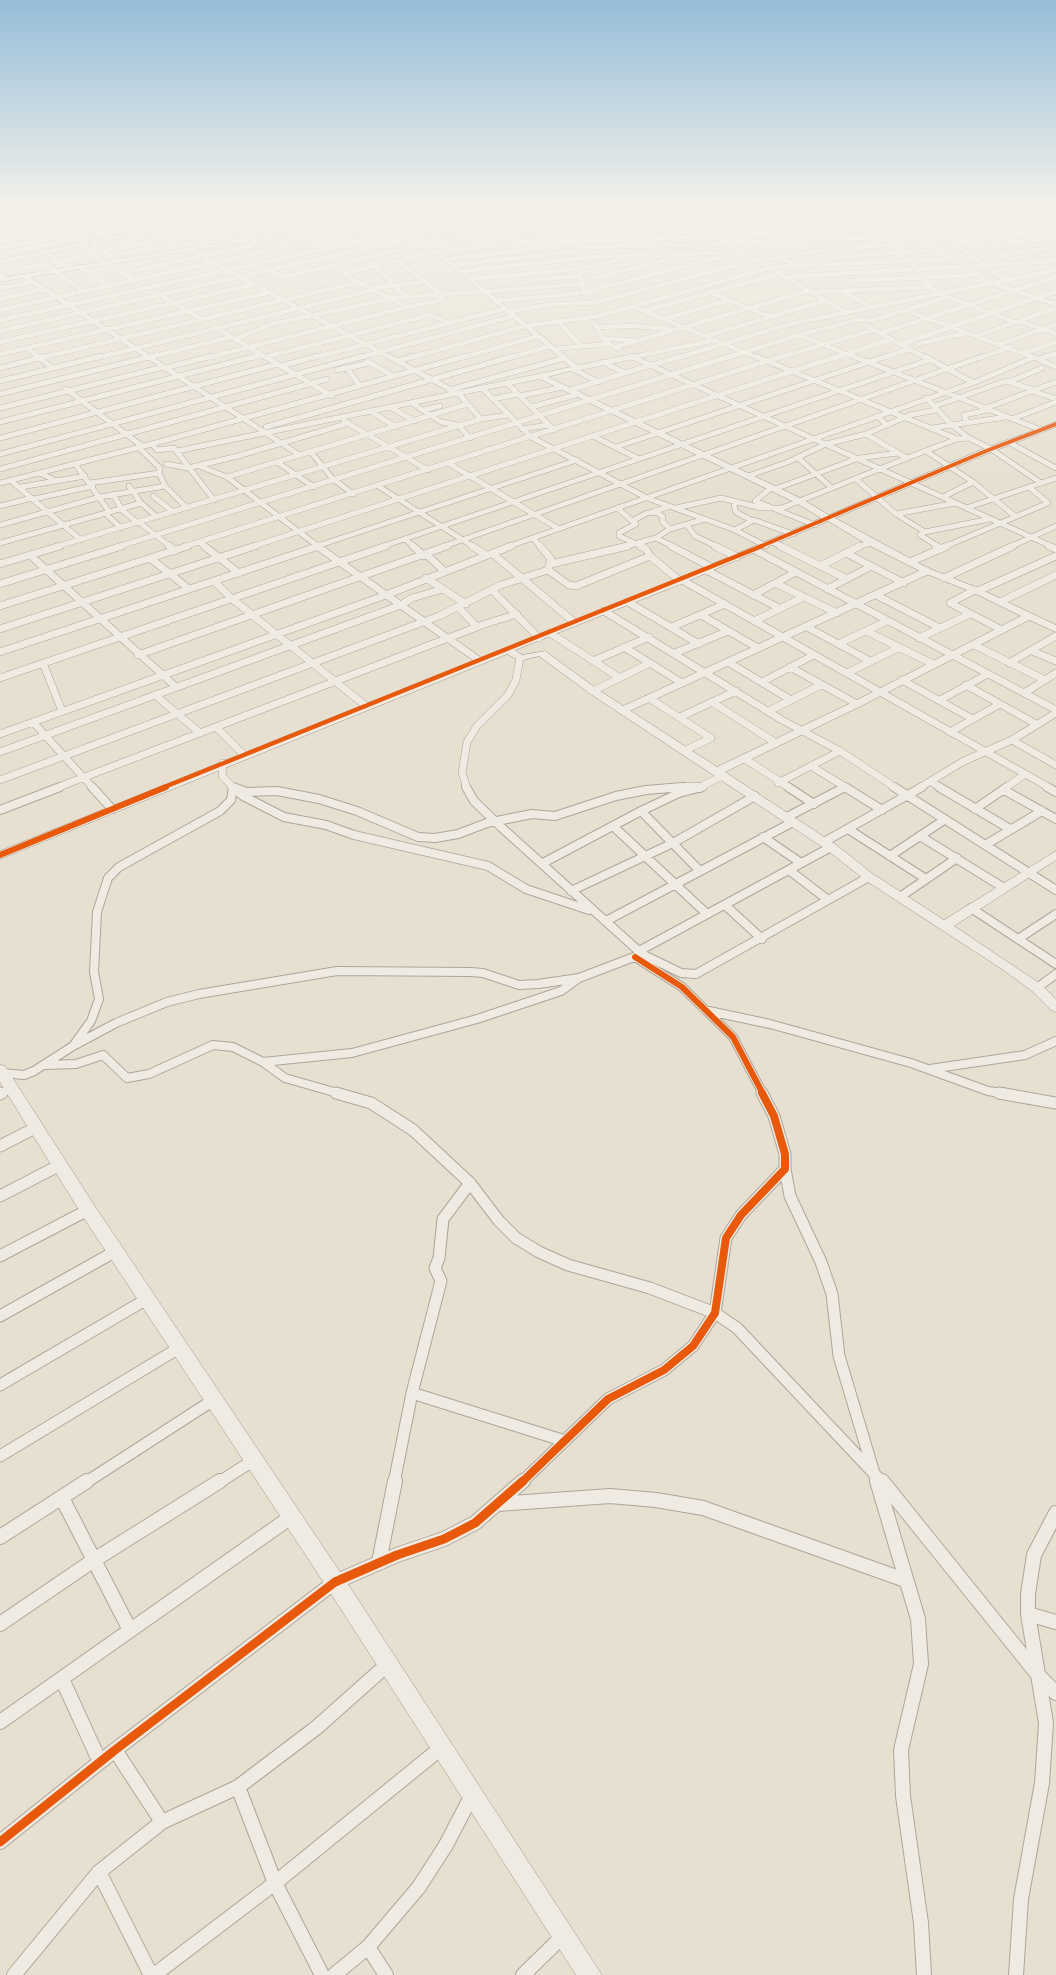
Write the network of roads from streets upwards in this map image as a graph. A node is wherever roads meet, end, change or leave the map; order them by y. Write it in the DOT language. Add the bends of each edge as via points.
graph roads {
  1 [pos="47,299"];
  2 [pos="60,299"];
  3 [pos="90,299"];
  4 [pos="142,299"];
  5 [pos="166,299"];
  6 [pos="189,299"];
  7 [pos="238,299"];
  8 [pos="279,299"];
  9 [pos="290,299"];
  10 [pos="333,299"];
  11 [pos="390,299"];
  12 [pos="441,299"];
  13 [pos="511,299"];
  14 [pos="523,299"];
  15 [pos="548,299"];
  16 [pos="608,299"];
  17 [pos="646,299"];
  18 [pos="657,299"];
  19 [pos="687,299"];
  20 [pos="780,299"];
  21 [pos="857,299"];
  22 [pos="905,299"];
  23 [pos="941,299"];
  24 [pos="955,299"];
  25 [pos="986,299"];
  26 [pos="1034,299"];
  27 [pos="1041,299"];
  28 [pos="729,300"];
  29 [pos="824,300"];
  30 [pos="283,301"];
  31 [pos="494,301"];
  32 [pos="651,301"];
  33 [pos="889,301"];
  34 [pos="172,303"];
  35 [pos="68,304"];
  36 [pos="427,304"];
  37 [pos="553,304"];
  38 [pos="970,304"];
  39 [pos="632,306"];
  40 [pos="1056,306"];
  41 [pos="407,307"];
  42 [pos="528,307"];
  43 [pos="871,307"];
  44 [pos="749,308"];
  45 [pos="297,309"];
  46 [pos="187,310"];
  47 [pos="905,310"];
  48 [pos="0,311"];
  49 [pos="644,311"];
  50 [pos="281,312"];
  51 [pos="508,312"];
  52 [pos="846,312"];
  53 [pos="81,313"];
  54 [pos="990,313"];
  55 [pos="427,315"];
  56 [pos="599,316"];
  57 [pos="770,316"];
  58 [pos="313,317"];
  59 [pos="591,317"];
  60 [pos="8,318"];
  61 [pos="927,318"];
  62 [pos="665,319"];
  63 [pos="0,320"];
  64 [pos="201,320"];
  65 [pos="857,320"];
  66 [pos="93,321"];
  67 [pos="561,321"];
  68 [pos="753,321"];
  69 [pos="290,322"];
  70 [pos="447,322"];
  71 [pos="1017,322"];
  72 [pos="539,323"];
  73 [pos="790,324"];
  74 [pos="1056,324"];
  75 [pos="480,325"];
  76 [pos="330,326"];
  77 [pos="525,326"];
  78 [pos="619,326"];
  79 [pos="597,327"];
  80 [pos="685,327"];
  81 [pos="781,327"];
  82 [pos="950,327"];
  83 [pos="217,328"];
  84 [pos="657,328"];
  85 [pos="252,329"];
  86 [pos="466,329"];
  87 [pos="771,329"];
  88 [pos="1042,329"];
  89 [pos="107,330"];
  90 [pos="675,330"];
  91 [pos="873,330"];
  92 [pos="0,331"];
  93 [pos="223,332"];
  94 [pos="92,333"];
  95 [pos="881,333"];
  96 [pos="969,333"];
  97 [pos="299,334"];
  98 [pos="496,334"];
  99 [pos="757,334"];
  100 [pos="1056,334"];
  101 [pos="349,335"];
  102 [pos="799,335"];
  103 [pos="537,336"];
  104 [pos="707,336"];
  105 [pos="976,336"];
  106 [pos="233,338"];
  107 [pos="66,339"];
  108 [pos="121,339"];
  109 [pos="603,339"];
  110 [pos="892,339"];
  111 [pos="717,340"];
  112 [pos="2,341"];
  113 [pos="638,341"];
  114 [pos="1056,342"];
  115 [pos="725,343"];
  116 [pos="364,344"];
  117 [pos="608,344"];
  118 [pos="821,344"];
  119 [pos="900,344"];
  120 [pos="1000,344"];
  121 [pos="96,345"];
  122 [pos="247,346"];
  123 [pos="500,346"];
  124 [pos="581,346"];
  125 [pos="85,347"];
  126 [pos="552,347"];
  127 [pos="616,347"];
  128 [pos="1010,347"];
  129 [pos="909,348"];
  130 [pos="25,349"];
  131 [pos="135,349"];
  132 [pos="73,350"];
  133 [pos="655,351"];
  134 [pos="380,352"];
  135 [pos="747,352"];
  136 [pos="844,353"];
  137 [pos="1024,353"];
  138 [pos="1056,353"];
  139 [pos="0,354"];
  140 [pos="113,354"];
  141 [pos="633,355"];
  142 [pos="264,356"];
  143 [pos="516,356"];
  144 [pos="148,357"];
  145 [pos="361,357"];
  146 [pos="39,358"];
  147 [pos="565,358"];
  148 [pos="1036,358"];
  149 [pos="88,360"];
  150 [pos="396,360"];
  151 [pos="929,360"];
  152 [pos="769,361"];
  153 [pos="603,362"];
  154 [pos="867,362"];
  155 [pos="126,363"];
  156 [pos="372,364"];
  157 [pos="536,364"];
  158 [pos="279,365"];
  159 [pos="652,365"];
  160 [pos="527,367"];
  161 [pos="0,368"];
  162 [pos="53,368"];
  163 [pos="164,368"];
  164 [pos="319,368"];
  165 [pos="347,368"];
  166 [pos="575,368"];
  167 [pos="1042,368"];
  168 [pos="1056,368"];
  169 [pos="415,370"];
  170 [pos="792,370"];
  171 [pos="948,370"];
  172 [pos="892,371"];
  173 [pos="326,372"];
  174 [pos="625,373"];
  175 [pos="295,374"];
  176 [pos="831,374"];
  177 [pos="672,375"];
  178 [pos="393,376"];
  179 [pos="542,376"];
  180 [pos="179,377"];
  181 [pos="839,378"];
  182 [pos="327,380"];
  183 [pos="433,380"];
  184 [pos="815,380"];
  185 [pos="0,381"];
  186 [pos="54,381"];
  187 [pos="847,381"];
  188 [pos="917,381"];
  189 [pos="1011,381"];
  190 [pos="598,382"];
  191 [pos="972,382"];
  192 [pos="1056,382"];
  193 [pos="311,384"];
  194 [pos="508,384"];
  195 [pos="856,384"];
  196 [pos="694,385"];
  197 [pos="360,386"];
  198 [pos="195,388"];
  199 [pos="450,389"];
  200 [pos="483,389"];
  201 [pos="571,390"];
  202 [pos="839,390"];
  203 [pos="1033,390"];
  204 [pos="68,391"];
  205 [pos="339,392"];
  206 [pos="945,392"];
  207 [pos="0,394"];
  208 [pos="329,394"];
  209 [pos="459,394"];
  210 [pos="519,395"];
  211 [pos="717,395"];
  212 [pos="210,397"];
  213 [pos="926,398"];
  214 [pos="960,398"];
  215 [pos="493,399"];
  216 [pos="428,400"];
  217 [pos="591,400"];
  218 [pos="862,400"];
  219 [pos="1056,401"];
  220 [pos="83,402"];
  221 [pos="412,403"];
  222 [pos="468,404"];
  223 [pos="346,405"];
  224 [pos="740,405"];
  225 [pos="440,406"];
  226 [pos="390,407"];
  227 [pos="531,407"];
  228 [pos="226,408"];
  229 [pos="935,408"];
  230 [pos="564,409"];
  231 [pos="988,409"];
  232 [pos="0,410"];
  233 [pos="424,410"];
  234 [pos="449,410"];
  235 [pos="370,411"];
  236 [pos="614,411"];
  237 [pos="890,411"];
  238 [pos="97,412"];
  239 [pos="361,413"];
  240 [pos="310,415"];
  241 [pos="508,415"];
  242 [pos="433,416"];
  243 [pos="763,416"];
  244 [pos="877,416"];
  245 [pos="541,417"];
  246 [pos="242,418"];
  247 [pos="339,418"];
  248 [pos="481,418"];
  249 [pos="905,418"];
  250 [pos="1009,418"];
  251 [pos="11,420"];
  252 [pos="415,421"];
  253 [pos="0,422"];
  254 [pos="285,422"];
  255 [pos="321,422"];
  256 [pos="579,422"];
  257 [pos="635,422"];
  258 [pos="112,423"];
  259 [pos="348,423"];
  260 [pos="967,423"];
  261 [pos="517,424"];
  262 [pos="458,425"];
  263 [pos="887,425"];
  264 [pos="952,425"];
  265 [pos="293,427"];
  266 [pos="396,427"];
  267 [pos="552,427"];
  268 [pos="787,427"];
  269 [pos="1054,427"];
  270 [pos="929,428"];
  271 [pos="522,429"];
  272 [pos="1041,430"];
  273 [pos="261,431"];
  274 [pos="495,431"];
  275 [pos="658,433"];
  276 [pos="127,434"];
  277 [pos="314,434"];
  278 [pos="866,434"];
  279 [pos="367,435"];
  280 [pos="593,436"];
  281 [pos="531,437"];
  282 [pos="0,438"];
  283 [pos="470,438"];
  284 [pos="969,438"];
  285 [pos="815,439"];
  286 [pos="957,439"];
  287 [pos="108,440"];
  288 [pos="1008,442"];
  289 [pos="222,443"];
  290 [pos="280,443"];
  291 [pos="152,444"];
  292 [pos="681,444"];
  293 [pos="826,444"];
  294 [pos="333,445"];
  295 [pos="386,446"];
  296 [pos="501,446"];
  297 [pos="140,447"];
  298 [pos="616,447"];
  299 [pos="555,448"];
  300 [pos="991,449"];
  301 [pos="13,450"];
  302 [pos="926,451"];
  303 [pos="311,452"];
  304 [pos="117,453"];
  305 [pos="178,453"];
  306 [pos="898,453"];
  307 [pos="0,454"];
  308 [pos="298,455"];
  309 [pos="705,455"];
  310 [pos="238,456"];
  311 [pos="405,458"];
  312 [pos="798,458"];
  313 [pos="859,458"];
  314 [pos="907,458"];
  315 [pos="639,459"];
  316 [pos="577,460"];
  317 [pos="26,462"];
  318 [pos="277,462"];
  319 [pos="448,463"];
  320 [pos="76,465"];
  321 [pos="199,466"];
  322 [pos="322,466"];
  323 [pos="950,467"];
  324 [pos="162,468"];
  325 [pos="188,468"];
  326 [pos="1056,468"];
  327 [pos="0,469"];
  328 [pos="732,469"];
  329 [pos="883,469"];
  330 [pos="428,470"];
  331 [pos="600,472"];
  332 [pos="39,473"];
  333 [pos="294,474"];
  334 [pos="816,474"];
  335 [pos="28,476"];
  336 [pos="85,476"];
  337 [pos="469,476"];
  338 [pos="748,476"];
  339 [pos="227,477"];
  340 [pos="1056,478"];
  341 [pos="125,479"];
  342 [pos="856,479"];
  343 [pos="10,480"];
  344 [pos="57,481"];
  345 [pos="334,481"];
  346 [pos="911,482"];
  347 [pos="973,482"];
  348 [pos="0,483"];
  349 [pos="1041,483"];
  350 [pos="41,484"];
  351 [pos="91,484"];
  352 [pos="623,485"];
  353 [pos="378,486"];
  354 [pos="21,487"];
  355 [pos="314,487"];
  356 [pos="1029,487"];
  357 [pos="773,488"];
  358 [pos="832,488"];
  359 [pos="166,489"];
  360 [pos="242,489"];
  361 [pos="491,489"];
  362 [pos="132,490"];
  363 [pos="114,494"];
  364 [pos="352,494"];
  365 [pos="48,495"];
  366 [pos="100,497"];
  367 [pos="878,497"];
  368 [pos="943,497"];
  369 [pos="33,498"];
  370 [pos="647,498"];
  371 [pos="993,498"];
  372 [pos="399,499"];
  373 [pos="1045,499"];
  374 [pos="214,500"];
  375 [pos="1056,500"];
  376 [pos="799,501"];
  377 [pos="514,502"];
  378 [pos="736,502"];
  379 [pos="141,503"];
  380 [pos="956,503"];
  381 [pos="261,504"];
  382 [pos="1,505"];
  383 [pos="122,508"];
  384 [pos="187,508"];
  385 [pos="617,508"];
  386 [pos="671,508"];
  387 [pos="966,508"];
  388 [pos="775,509"];
  389 [pos="46,510"];
  390 [pos="173,512"];
  391 [pos="657,512"];
  392 [pos="106,513"];
  393 [pos="421,513"];
  394 [pos="896,514"];
  395 [pos="535,516"];
  396 [pos="1015,516"];
  397 [pos="157,517"];
  398 [pos="278,518"];
  399 [pos="85,519"];
  400 [pos="705,519"];
  401 [pos="829,519"];
  402 [pos="990,519"];
  403 [pos="634,520"];
  404 [pos="751,520"];
  405 [pos="139,523"];
  406 [pos="1000,524"];
  407 [pos="0,525"];
  408 [pos="64,525"];
  409 [pos="687,525"];
  410 [pos="814,525"];
  411 [pos="962,525"];
  412 [pos="442,526"];
  413 [pos="1056,526"];
  414 [pos="122,528"];
  415 [pos="559,529"];
  416 [pos="670,529"];
  417 [pos="735,530"];
  418 [pos="297,532"];
  419 [pos="925,532"];
  420 [pos="101,534"];
  421 [pos="793,534"];
  422 [pos="975,534"];
  423 [pos="157,536"];
  424 [pos="1029,537"];
  425 [pos="533,538"];
  426 [pos="656,538"];
  427 [pos="405,539"];
  428 [pos="81,540"];
  429 [pos="464,541"];
  430 [pos="0,543"];
  431 [pos="200,543"];
  432 [pos="636,543"];
  433 [pos="872,543"];
  434 [pos="765,546"];
  435 [pos="317,547"];
  436 [pos="941,549"];
  437 [pos="1056,549"];
  438 [pos="175,551"];
  439 [pos="846,553"];
  440 [pos="489,554"];
  441 [pos="30,555"];
  442 [pos="425,555"];
  443 [pos="650,556"];
  444 [pos="1056,556"];
  445 [pos="737,557"];
  446 [pos="150,558"];
  447 [pos="219,558"];
  448 [pos="339,562"];
  449 [pos="910,562"];
  450 [pos="0,564"];
  451 [pos="820,566"];
  452 [pos="549,567"];
  453 [pos="870,567"];
  454 [pos="708,569"];
  455 [pos="47,570"];
  456 [pos="444,571"];
  457 [pos="927,571"];
  458 [pos="796,572"];
  459 [pos="239,573"];
  460 [pos="168,574"];
  461 [pos="1056,575"];
  462 [pos="359,577"];
  463 [pos="426,578"];
  464 [pos="522,578"];
  465 [pos="944,578"];
  466 [pos="847,579"];
  467 [pos="681,580"];
  468 [pos="214,581"];
  469 [pos="0,584"];
  470 [pos="777,584"];
  471 [pos="904,584"];
  472 [pos="64,585"];
  473 [pos="189,589"];
  474 [pos="443,589"];
  475 [pos="828,589"];
  476 [pos="492,590"];
  477 [pos="976,591"];
  478 [pos="386,595"];
  479 [pos="753,595"];
  480 [pos="878,596"];
  481 [pos="804,597"];
  482 [pos="231,598"];
  483 [pos="82,602"];
  484 [pos="628,602"];
  485 [pos="1000,602"];
  486 [pos="725,604"];
  487 [pos="401,605"];
  488 [pos="857,605"];
  489 [pos="0,606"];
  490 [pos="463,606"];
  491 [pos="779,608"];
  492 [pos="604,611"];
  493 [pos="837,613"];
  494 [pos="254,614"];
  495 [pos="517,614"];
  496 [pos="970,614"];
  497 [pos="701,615"];
  498 [pos="1029,616"];
  499 [pos="100,619"];
  500 [pos="424,621"];
  501 [pos="754,621"];
  502 [pos="887,621"];
  503 [pos="575,623"];
  504 [pos="1054,626"];
  505 [pos="477,627"];
  506 [pos="672,627"];
  507 [pos="807,627"];
  508 [pos="940,628"];
  509 [pos="0,629"];
  510 [pos="1002,630"];
  511 [pos="728,631"];
  512 [pos="866,631"];
  513 [pos="277,633"];
  514 [pos="544,635"];
  515 [pos="1056,636"];
  516 [pos="120,637"];
  517 [pos="649,637"];
  518 [pos="784,638"];
  519 [pos="919,638"];
  520 [pos="449,639"];
  521 [pos="699,644"];
  522 [pos="838,644"];
  523 [pos="291,645"];
  524 [pos="974,645"];
  525 [pos="624,647"];
  526 [pos="758,648"];
  527 [pos="898,648"];
  528 [pos="508,650"];
  529 [pos="1032,651"];
  530 [pos="0,652"];
  531 [pos="675,653"];
  532 [pos="138,655"];
  533 [pos="814,655"];
  534 [pos="951,655"];
  535 [pos="520,658"];
  536 [pos="480,661"];
  537 [pos="593,661"];
  538 [pos="870,661"];
  539 [pos="1056,661"];
  540 [pos="312,662"];
  541 [pos="43,663"];
  542 [pos="650,663"];
  543 [pos="728,663"];
  544 [pos="1009,663"];
  545 [pos="933,664"];
  546 [pos="790,667"];
  547 [pos="705,673"];
  548 [pos="847,673"];
  549 [pos="1056,673"];
  550 [pos="988,674"];
  551 [pos="161,675"];
  552 [pos="0,678"];
  553 [pos="620,678"];
  554 [pos="902,680"];
  555 [pos="1044,680"];
  556 [pos="337,681"];
  557 [pos="762,682"];
  558 [pos="682,683"];
  559 [pos="821,685"];
  560 [pos="966,685"];
  561 [pos="176,687"];
  562 [pos="593,691"];
  563 [pos="736,691"];
  564 [pos="880,692"];
  565 [pos="1024,693"];
  566 [pos="155,695"];
  567 [pos="649,698"];
  568 [pos="792,700"];
  569 [pos="940,700"];
  570 [pos="712,702"];
  571 [pos="857,704"];
  572 [pos="1000,704"];
  573 [pos="366,706"];
  574 [pos="623,710"];
  575 [pos="62,711"];
  576 [pos="769,711"];
  577 [pos="1056,711"];
  578 [pos="178,714"];
  579 [pos="680,717"];
  580 [pos="971,718"];
  581 [pos="33,722"];
  582 [pos="1036,724"];
  583 [pos="216,727"];
  584 [pos="801,730"];
  585 [pos="950,732"];
  586 [pos="200,733"];
  587 [pos="0,734"];
  588 [pos="44,735"];
  589 [pos="1012,740"];
  590 [pos="776,743"];
  591 [pos="684,751"];
  592 [pos="840,751"];
  593 [pos="0,752"];
  594 [pos="986,753"];
  595 [pos="244,755"];
  596 [pos="63,756"];
  597 [pos="745,759"];
  598 [pos="1054,761"];
  599 [pos="223,763"];
  600 [pos="811,766"];
  601 [pos="719,774"];
  602 [pos="1024,775"];
  603 [pos="83,779"];
  604 [pos="0,780"];
  605 [pos="931,782"];
  606 [pos="778,783"];
  607 [pos="233,787"];
  608 [pos="845,787"];
  609 [pos="699,788"];
  610 [pos="1004,790"];
  611 [pos="1056,792"];
  612 [pos="755,796"];
  613 [pos="908,796"];
  614 [pos="814,804"];
  615 [pos="112,809"];
  616 [pos="975,809"];
  617 [pos="0,810"];
  618 [pos="641,810"];
  619 [pos="882,810"];
  620 [pos="1042,811"];
  621 [pos="1056,819"];
  622 [pos="789,820"];
  623 [pos="944,820"];
  624 [pos="496,822"];
  625 [pos="613,826"];
  626 [pos="848,829"];
  627 [pos="1010,830"];
  628 [pos="920,836"];
  629 [pos="763,837"];
  630 [pos="672,843"];
  631 [pos="827,844"];
  632 [pos="986,845"];
  633 [pos="0,855"];
  634 [pos="645,856"];
  635 [pos="890,856"];
  636 [pos="1055,857"];
  637 [pos="957,858"];
  638 [pos="543,863"];
  639 [pos="801,863"];
  640 [pos="789,870"];
  641 [pos="700,871"];
  642 [pos="1028,873"];
  643 [pos="869,877"];
  644 [pos="926,879"];
  645 [pos="675,884"];
  646 [pos="1004,888"];
  647 [pos="1056,890"];
  648 [pos="571,891"];
  649 [pos="900,897"];
  650 [pos="828,900"];
  651 [pos="725,905"];
  652 [pos="971,908"];
  653 [pos="596,912"];
  654 [pos="707,914"];
  655 [pos="1054,917"];
  656 [pos="606,921"];
  657 [pos="945,925"];
  658 [pos="762,939"];
  659 [pos="1018,939"];
  660 [pos="639,954"];
  661 [pos="1056,964"];
  662 [pos="1056,974"];
  663 [pos="579,978"];
  664 [pos="1037,988"];
  665 [pos="1056,1007"];
  666 [pos="706,1010"];
  667 [pos="1056,1041"];
  668 [pos="73,1046"];
  669 [pos="263,1062"];
  670 [pos="45,1065"];
  671 [pos="928,1069"];
  672 [pos="3,1080"];
  673 [pos="1056,1103"];
  674 [pos="37,1127"];
  675 [pos="0,1146"];
  676 [pos="60,1165"];
  677 [pos="784,1169"];
  678 [pos="470,1183"];
  679 [pos="0,1197"];
  680 [pos="88,1210"];
  681 [pos="116,1251"];
  682 [pos="0,1256"];
  683 [pos="147,1299"];
  684 [pos="715,1313"];
  685 [pos="0,1316"];
  686 [pos="179,1348"];
  687 [pos="0,1384"];
  688 [pos="412,1393"];
  689 [pos="215,1399"];
  690 [pos="565,1441"];
  691 [pos="0,1456"];
  692 [pos="254,1460"];
  693 [pos="873,1470"];
  694 [pos="62,1498"];
  695 [pos="497,1504"];
  696 [pos="1056,1513"];
  697 [pos="291,1517"];
  698 [pos="0,1537"];
  699 [pos="94,1560"];
  700 [pos="379,1562"];
  701 [pos="905,1580"];
  702 [pos="335,1581"];
  703 [pos="1028,1614"];
  704 [pos="1056,1622"];
  705 [pos="0,1624"];
  706 [pos="130,1630"];
  707 [pos="388,1664"];
  708 [pos="1039,1676"];
  709 [pos="62,1679"];
  710 [pos="1056,1693"];
  711 [pos="0,1722"];
  712 [pos="441,1748"];
  713 [pos="115,1750"];
  714 [pos="100,1762"];
  715 [pos="238,1787"];
  716 [pos="473,1793"];
  717 [pos="162,1822"];
  718 [pos="0,1842"];
  719 [pos="99,1872"];
  720 [pos="275,1883"];
  721 [pos="564,1935"];
  722 [pos="368,1947"];
  723 [pos="14,1975"];
  724 [pos="153,1975"];
  725 [pos="322,1975"];
  726 [pos="334,1975"];
  727 [pos="386,1975"];
  728 [pos="523,1975"];
  729 [pos="590,1975"];
  730 [pos="924,1975"];
  731 [pos="1016,1975"];
  1 -- 48 [label="street"];
  2 -- 35 [label="street"];
  3 -- 35 [label="street"];
  4 -- 53 [label="street"];
  5 -- 34 [label="street"];
  6 -- 34 [label="street"];
  7 -- 46 [label="street"];
  8 -- 30 [label="street"];
  9 -- 30 [label="street"];
  10 -- 45 [label="street"];
  11 -- 41 [label="street"];
  11 -- 58 [label="street"];
  12 -- 36 [label="street"];
  13 -- 31 [label="street"];
  14 -- 42 [label="street"];
  15 -- 37 [label="street"];
  16 -- 37 [label="street"];
  17 -- 32 [label="street"];
  18 -- 32 [label="street"];
  19 -- 49 [label="street"];
  20 -- 44 [label="street"];
  21 -- 43 [label="street"];
  22 -- 33 [label="street"];
  23 -- 47 [label="street"];
  24 -- 38 [label="street"];
  25 -- 38 [label="street"];
  26 -- 54 [label="street"];
  27 -- 40 [label="street"];
  28 -- 44 [label="street"];
  28 -- 62 [label="street"];
  29 -- 52 [label="street"];
  29 -- 57 [label="street"];
  30 -- 45 [label="street"];
  30 -- 64 [label="street"];
  31 -- 51 [label="street"];
  32 -- 39 [label="street"];
  33 -- 43 [label="street"];
  33 -- 47 [label="street"];
  34 -- 46 [label="street"];
  34 -- 66 [label="street"];
  35 -- 53 [label="street"];
  35 -- 60 [label="street"];
  36 -- 41 [label="street"];
  36 -- 55 [label="street"];
  37 -- 42 [label="street"];
  37 -- 67 [label="street"];
  38 -- 54 [label="street"];
  38 -- 61 [label="street"];
  39 -- 49 [label="street"];
  39 -- 56 [label="street"];
  40 -- 71 [label="street"];
  41 -- 55 [label="street"];
  41 -- 76 [label="street"];
  42 -- 51 [label="street"];
  42 -- 72 [label="street"];
  43 -- 52 [label="street"];
  44 -- 57 [label="street"];
  44 -- 80 [label="street"];
  45 -- 50 [label="street"];
  45 -- 58 [label="street"];
  46 -- 64 [label="street"];
  46 -- 89 [label="street"];
  47 -- 61 [label="street"];
  47 -- 65 [label="street" via="873,320"];
  48 -- 60 [label="street"];
  49 -- 62 [label="street"];
  50 -- 69 [label="street"];
  50 -- 83 [label="street"];
  51 -- 70 [label="street"];
  51 -- 75 [label="street"];
  51 -- 77 [label="street"];
  52 -- 65 [label="street"];
  52 -- 73 [label="street"];
  53 -- 66 [label="street"];
  53 -- 92 [label="street"];
  54 -- 71 [label="street"];
  54 -- 82 [label="street"];
  55 -- 70 [label="street"];
  55 -- 101 [label="street"];
  56 -- 59 [label="street"];
  56 -- 78 [label="street"];
  57 -- 68 [label="street"];
  57 -- 73 [label="street"];
  58 -- 69 [label="street"];
  58 -- 76 [label="street"];
  59 -- 67 [label="street"];
  59 -- 79 [label="street"];
  60 -- 63 [label="street"];
  61 -- 82 [label="street"];
  61 -- 95 [label="street"];
  62 -- 80 [label="street"];
  62 -- 84 [label="street"];
  64 -- 83 [label="street"];
  64 -- 108 [label="street"];
  65 -- 91 [label="street"];
  65 -- 102 [label="street"];
  66 -- 89 [label="street"];
  66 -- 112 [label="street"];
  67 -- 72 [label="street"];
  67 -- 124 [label="street"];
  68 -- 87 [label="street"];
  68 -- 104 [label="street"];
  69 -- 85 [label="street"];
  69 -- 97 [label="street"];
  70 -- 86 [label="street"];
  70 -- 116 [label="street"];
  71 -- 88 [label="street"];
  71 -- 105 [label="street"];
  72 -- 77 [label="street"];
  73 -- 81 [label="street"];
  74 -- 88 [label="street"];
  75 -- 86 [label="street"];
  75 -- 98 [label="street"];
  76 -- 97 [label="street"];
  76 -- 101 [label="street"];
  77 -- 98 [label="street"];
  77 -- 103 [label="street"];
  78 -- 79 [label="street"];
  78 -- 84 [label="street"];
  79 -- 109 [label="street"];
  80 -- 90 [label="street"];
  80 -- 104 [label="street"];
  81 -- 87 [label="street"];
  81 -- 102 [label="street"];
  82 -- 96 [label="street"];
  82 -- 119 [label="street"];
  83 -- 93 [label="street"];
  83 -- 131 [label="street"];
  84 -- 90 [label="street"];
  85 -- 93 [label="street"];
  85 -- 106 [label="street"];
  86 -- 134 [label="street"];
  87 -- 99 [label="street"];
  88 -- 100 [label="street"];
  88 -- 120 [label="street"];
  89 -- 94 [label="street"];
  89 -- 108 [label="street"];
  90 -- 113 [label="street"];
  91 -- 95 [label="street"];
  91 -- 118 [label="street"];
  93 -- 106 [label="street"];
  94 -- 107 [label="street"];
  94 -- 121 [label="street"];
  95 -- 110 [label="street"];
  96 -- 105 [label="street"];
  96 -- 129 [label="street"];
  97 -- 122 [label="street"];
  98 -- 150 [label="street"];
  99 -- 111 [label="street"];
  99 -- 115 [label="street"];
  101 -- 116 [label="street"];
  101 -- 142 [label="street"];
  102 -- 118 [label="street"];
  102 -- 135 [label="street"];
  103 -- 123 [label="street"];
  103 -- 126 [label="street"];
  104 -- 111 [label="street"];
  104 -- 133 [label="street"];
  105 -- 120 [label="street"];
  106 -- 122 [label="street"];
  106 -- 144 [label="street"];
  107 -- 125 [label="street" via="72,345"];
  107 -- 130 [label="street"];
  108 -- 121 [label="street"];
  108 -- 131 [label="street"];
  109 -- 113 [label="street"];
  109 -- 117 [label="street"];
  110 -- 119 [label="street"];
  110 -- 136 [label="street"];
  111 -- 115 [label="street"];
  111 -- 133 [label="street"];
  112 -- 130 [label="street"];
  113 -- 127 [label="street"];
  114 -- 137 [label="street"];
  115 -- 135 [label="street"];
  115 -- 159 [label="street"];
  116 -- 134 [label="street"];
  116 -- 158 [label="street"];
  117 -- 124 [label="street"];
  117 -- 127 [label="street"];
  118 -- 136 [label="street"];
  118 -- 152 [label="street"];
  119 -- 129 [label="street"];
  120 -- 128 [label="street"];
  121 -- 125 [label="street"];
  122 -- 142 [label="street"];
  122 -- 163 [label="street"];
  123 -- 143 [label="street"];
  123 -- 169 [label="street"];
  124 -- 126 [label="street"];
  125 -- 132 [label="street"];
  126 -- 143 [label="street"];
  126 -- 147 [label="street"];
  127 -- 141 [label="street"];
  128 -- 137 [label="street"];
  128 -- 171 [label="street"];
  129 -- 151 [label="street"];
  129 -- 154 [label="street"];
  130 -- 139 [label="street"];
  130 -- 146 [label="street"];
  131 -- 140 [label="street"];
  131 -- 144 [label="street"];
  132 -- 146 [label="street"];
  132 -- 149 [label="street"];
  133 -- 141 [label="street"];
  134 -- 145 [label="street"];
  134 -- 150 [label="street"];
  135 -- 152 [label="street"];
  135 -- 177 [label="street"];
  136 -- 154 [label="street"];
  136 -- 170 [label="street"];
  137 -- 148 [label="street"];
  138 -- 148 [label="street"];
  140 -- 149 [label="street"];
  140 -- 155 [label="street"];
  141 -- 153 [label="street"];
  141 -- 159 [label="street"];
  142 -- 158 [label="street"];
  142 -- 180 [label="street"];
  143 -- 157 [label="street"];
  143 -- 183 [label="street"];
  144 -- 155 [label="street"];
  144 -- 163 [label="street"];
  145 -- 156 [label="street"];
  145 -- 164 [label="street"];
  146 -- 161 [label="street"];
  146 -- 162 [label="street"];
  147 -- 157 [label="street"];
  147 -- 166 [label="street"];
  148 -- 168 [label="street"];
  148 -- 191 [label="street"];
  149 -- 162 [label="street"];
  150 -- 156 [label="street"];
  150 -- 169 [label="street"];
  151 -- 171 [label="street"];
  151 -- 172 [label="street"];
  152 -- 170 [label="street"];
  152 -- 196 [label="street"];
  153 -- 166 [label="street"];
  153 -- 174 [label="street"];
  154 -- 172 [label="street"];
  154 -- 176 [label="street"];
  155 -- 186 [label="street"];
  156 -- 165 [label="street"];
  156 -- 178 [label="street"];
  157 -- 160 [label="street"];
  158 -- 175 [label="street"];
  158 -- 198 [label="street"];
  159 -- 174 [label="street"];
  159 -- 177 [label="street"];
  160 -- 179 [label="street"];
  160 -- 199 [label="street"];
  162 -- 185 [label="street"];
  163 -- 180 [label="street"];
  163 -- 204 [label="street"];
  164 -- 173 [label="street"];
  164 -- 175 [label="street"];
  165 -- 173 [label="street"];
  165 -- 197 [label="street"];
  166 -- 179 [label="street"];
  166 -- 190 [label="street"];
  167 -- 189 [label="street"];
  169 -- 178 [label="street"];
  169 -- 183 [label="street"];
  170 -- 184 [label="street"];
  170 -- 211 [label="street"];
  171 -- 188 [label="street"];
  171 -- 191 [label="street"];
  172 -- 188 [label="street"];
  172 -- 195 [label="street"];
  173 -- 182 [label="street"];
  174 -- 190 [label="street"];
  175 -- 193 [label="street"];
  175 -- 212 [label="street"];
  176 -- 181 [label="street"];
  176 -- 184 [label="street"];
  177 -- 196 [label="street"];
  177 -- 217 [label="street"];
  178 -- 197 [label="street"];
  179 -- 194 [label="street"];
  179 -- 201 [label="street"];
  180 -- 198 [label="street"];
  180 -- 220 [label="street"];
  182 -- 193 [label="street"];
  182 -- 205 [label="street"];
  183 -- 199 [label="street"];
  183 -- 223 [label="street"];
  184 -- 202 [label="street"];
  184 -- 224 [label="street"];
  186 -- 204 [label="street"];
  186 -- 207 [label="street"];
  187 -- 195 [label="street"];
  188 -- 206 [label="street"];
  188 -- 218 [label="street"];
  189 -- 203 [label="street"];
  189 -- 214 [label="street"];
  190 -- 201 [label="street"];
  191 -- 206 [label="street"];
  192 -- 203 [label="street"];
  193 -- 208 [label="street"];
  193 -- 228 [label="street"];
  194 -- 200 [label="street"];
  194 -- 210 [label="street"];
  195 -- 202 [label="street"];
  196 -- 211 [label="street"];
  196 -- 236 [label="street"];
  197 -- 205 [label="street"];
  198 -- 212 [label="street"];
  198 -- 238 [label="street"];
  199 -- 209 [label="street"];
  199 -- 216 [label="street" via="425,397"];
  200 -- 209 [label="street"];
  200 -- 215 [label="street"];
  201 -- 210 [label="street"];
  201 -- 217 [label="street"];
  201 -- 227 [label="street"];
  202 -- 218 [label="street"];
  202 -- 243 [label="street"];
  203 -- 219 [label="street"];
  203 -- 231 [label="street"];
  204 -- 220 [label="street"];
  204 -- 232 [label="street"];
  205 -- 208 [label="street"];
  206 -- 213 [label="street"];
  206 -- 214 [label="street"];
  208 -- 223 [label="street"];
  208 -- 246 [label="street"];
  209 -- 216 [label="street"];
  209 -- 222 [label="street"];
  210 -- 215 [label="street"];
  210 -- 227 [label="street"];
  211 -- 224 [label="street"];
  211 -- 257 [label="street"];
  212 -- 228 [label="street"];
  212 -- 258 [label="street"];
  213 -- 229 [label="street"];
  213 -- 237 [label="street"];
  214 -- 229 [label="street"];
  214 -- 231 [label="street"];
  215 -- 241 [label="street"];
  216 -- 221 [label="street"];
  216 -- 225 [label="street"];
  217 -- 230 [label="street"];
  217 -- 236 [label="street"];
  218 -- 237 [label="street"];
  218 -- 268 [label="street"];
  219 -- 250 [label="street"];
  220 -- 238 [label="street"];
  220 -- 251 [label="street"];
  221 -- 226 [label="street"];
  221 -- 233 [label="street"];
  222 -- 234 [label="street"];
  222 -- 248 [label="street"];
  223 -- 239 [label="street"];
  223 -- 240 [label="street"];
  224 -- 243 [label="street"];
  224 -- 275 [label="street"];
  225 -- 233 [label="street"];
  225 -- 234 [label="street"];
  226 -- 235 [label="street"];
  226 -- 252 [label="street"];
  227 -- 245 [label="street"];
  228 -- 246 [label="street"];
  228 -- 276 [label="street"];
  229 -- 249 [label="street"];
  229 -- 264 [label="street"];
  230 -- 245 [label="street"];
  230 -- 256 [label="street"];
  231 -- 250 [label="street"];
  231 -- 260 [label="street" via="964,415"];
  232 -- 251 [label="street"];
  233 -- 242 [label="street"];
  234 -- 242 [label="street"];
  235 -- 239 [label="street"];
  235 -- 266 [label="street"];
  236 -- 256 [label="street"];
  236 -- 257 [label="street"];
  237 -- 244 [label="street"];
  237 -- 249 [label="street"];
  238 -- 258 [label="street"];
  238 -- 282 [label="street"];
  239 -- 247 [label="street"];
  240 -- 254 [label="street"];
  240 -- 255 [label="street"];
  241 -- 248 [label="street"];
  241 -- 261 [label="street"];
  242 -- 252 [label="street"];
  242 -- 262 [label="street"];
  243 -- 268 [label="street"];
  243 -- 292 [label="street"];
  244 -- 263 [label="street"];
  244 -- 285 [label="street"];
  245 -- 261 [label="street"];
  245 -- 267 [label="street"];
  246 -- 273 [label="street"];
  246 -- 291 [label="street"];
  247 -- 255 [label="street"];
  247 -- 259 [label="street"];
  248 -- 262 [label="street"];
  249 -- 263 [label="street"];
  249 -- 270 [label="street"];
  250 -- 260 [label="street"];
  250 -- 272 [label="street"];
  251 -- 253 [label="street"];
  252 -- 266 [label="street"];
  254 -- 265 [label="street"];
  254 -- 273 [label="street"];
  255 -- 265 [label="street"];
  256 -- 267 [label="street"];
  257 -- 275 [label="street"];
  257 -- 280 [label="street"];
  258 -- 276 [label="street"];
  258 -- 301 [label="street"];
  259 -- 277 [label="street"];
  259 -- 279 [label="street"];
  260 -- 264 [label="street"];
  261 -- 271 [label="street"];
  261 -- 274 [label="street"];
  262 -- 283 [label="street"];
  262 -- 295 [label="street"];
  263 -- 278 [label="street"];
  264 -- 270 [label="street"];
  264 -- 284 [label="street"];
  265 -- 273 [label="street"];
  266 -- 279 [label="street"];
  267 -- 271 [label="street"];
  267 -- 281 [label="street"];
  268 -- 285 [label="street"];
  268 -- 309 [label="street"];
  269 -- 272 [label="street"];
  270 -- 286 [label="street"];
  271 -- 281 [label="street"];
  272 -- 288 [label="street"];
  273 -- 289 [label="street"];
  273 -- 290 [label="street"];
  274 -- 283 [label="street"];
  274 -- 296 [label="street"];
  275 -- 292 [label="street"];
  275 -- 298 [label="street"];
  276 -- 287 [label="street"];
  276 -- 297 [label="street"];
  277 -- 290 [label="street"];
  277 -- 294 [label="street"];
  278 -- 293 [label="street"];
  278 -- 306 [label="street"];
  279 -- 294 [label="street"];
  279 -- 295 [label="street"];
  280 -- 298 [label="street"];
  280 -- 299 [label="street"];
  281 -- 296 [label="street"];
  281 -- 299 [label="street"];
  282 -- 301 [label="street"];
  283 -- 311 [label="street"];
  284 -- 286 [label="street"];
  284 -- 300 [label="street"];
  285 -- 293 [label="street"];
  285 -- 328 [label="street"];
  286 -- 302 [label="street"];
  287 -- 304 [label="street"];
  287 -- 317 [label="street"];
  288 -- 300 [label="street"];
  288 -- 326 [label="street"];
  289 -- 305 [label="street"];
  289 -- 310 [label="street"];
  290 -- 308 [label="street"];
  290 -- 310 [label="street"];
  291 -- 297 [label="street"];
  291 -- 305 [label="street" via="157,450 172,447"];
  292 -- 309 [label="street"];
  292 -- 315 [label="street"];
  293 -- 312 [label="street"];
  293 -- 313 [label="street"];
  294 -- 303 [label="street"];
  295 -- 311 [label="street"];
  295 -- 322 [label="street"];
  296 -- 319 [label="street"];
  297 -- 304 [label="street"];
  297 -- 324 [label="street"];
  298 -- 315 [label="street"];
  299 -- 316 [label="street"];
  299 -- 337 [label="street"];
  300 -- 323 [label="street"];
  300 -- 349 [label="street"];
  301 -- 307 [label="street"];
  301 -- 317 [label="street"];
  302 -- 314 [label="street"];
  302 -- 323 [label="street"];
  303 -- 308 [label="street"];
  303 -- 322 [label="street"];
  304 -- 320 [label="street"];
  305 -- 324 [label="street"];
  305 -- 325 [label="street"];
  306 -- 313 [label="street"];
  306 -- 314 [label="street"];
  308 -- 318 [label="street"];
  309 -- 328 [label="street"];
  309 -- 352 [label="street"];
  310 -- 321 [label="street"];
  311 -- 330 [label="street"];
  311 -- 345 [label="street"];
  312 -- 334 [label="street"];
  312 -- 338 [label="street"];
  313 -- 329 [label="street"];
  313 -- 334 [label="street"];
  314 -- 329 [label="street"];
  315 -- 331 [label="street"];
  316 -- 331 [label="street"];
  316 -- 361 [label="street"];
  317 -- 327 [label="street"];
  317 -- 332 [label="street"];
  318 -- 333 [label="street"];
  318 -- 339 [label="street"];
  319 -- 330 [label="street"];
  319 -- 337 [label="street"];
  320 -- 332 [label="street"];
  320 -- 336 [label="street"];
  321 -- 325 [label="street"];
  321 -- 339 [label="street"];
  322 -- 333 [label="street"];
  322 -- 345 [label="street"];
  323 -- 346 [label="street"];
  323 -- 347 [label="street"];
  324 -- 325 [label="street"];
  324 -- 341 [label="street"];
  324 -- 359 [label="street"];
  325 -- 374 [label="street"];
  328 -- 338 [label="street"];
  328 -- 370 [label="street"];
  329 -- 342 [label="street"];
  329 -- 346 [label="street"];
  330 -- 353 [label="street"];
  331 -- 352 [label="street"];
  331 -- 377 [label="street"];
  332 -- 335 [label="street"];
  332 -- 344 [label="street"];
  333 -- 355 [label="street"];
  333 -- 360 [label="street"];
  334 -- 357 [label="street"];
  334 -- 358 [label="street"];
  335 -- 343 [label="street"];
  335 -- 350 [label="street"];
  336 -- 344 [label="street"];
  336 -- 351 [label="street"];
  337 -- 361 [label="street"];
  337 -- 372 [label="street"];
  338 -- 357 [label="street"];
  339 -- 360 [label="street"];
  340 -- 349 [label="street"];
  341 -- 351 [label="street"];
  341 -- 362 [label="street"];
  342 -- 358 [label="street"];
  342 -- 367 [label="street"];
  343 -- 348 [label="street"];
  343 -- 354 [label="street"];
  344 -- 350 [label="street"];
  345 -- 355 [label="street"];
  345 -- 364 [label="street"];
  346 -- 367 [label="street"];
  346 -- 368 [label="street"];
  347 -- 368 [label="street"];
  347 -- 371 [label="street"];
  349 -- 356 [label="street"];
  350 -- 354 [label="street"];
  350 -- 365 [label="street"];
  351 -- 365 [label="street"];
  351 -- 366 [label="street"];
  352 -- 370 [label="street"];
  352 -- 395 [label="street"];
  353 -- 364 [label="street"];
  353 -- 372 [label="street"];
  354 -- 369 [label="street"];
  355 -- 381 [label="street"];
  356 -- 371 [label="street"];
  356 -- 373 [label="street"];
  357 -- 376 [label="street"];
  357 -- 388 [label="street" via="754,500"];
  358 -- 376 [label="street"];
  359 -- 362 [label="street"];
  359 -- 384 [label="street"];
  359 -- 390 [label="street" via="153,496"];
  360 -- 374 [label="street"];
  360 -- 381 [label="street"];
  361 -- 377 [label="street"];
  361 -- 393 [label="street"];
  362 -- 363 [label="street"];
  362 -- 379 [label="street"];
  363 -- 366 [label="street"];
  363 -- 383 [label="street"];
  364 -- 398 [label="street"];
  365 -- 369 [label="street"];
  366 -- 389 [label="street"];
  366 -- 392 [label="street"];
  367 -- 394 [label="street"];
  367 -- 401 [label="street"];
  368 -- 380 [label="street"];
  369 -- 382 [label="street"];
  369 -- 389 [label="street"];
  370 -- 385 [label="street"];
  370 -- 386 [label="street"];
  371 -- 387 [label="street"];
  371 -- 396 [label="street"];
  372 -- 393 [label="street"];
  372 -- 418 [label="street"];
  373 -- 375 [label="street"];
  373 -- 396 [label="street" via="1048,503"];
  374 -- 384 [label="street"];
  376 -- 388 [label="street"];
  376 -- 401 [label="street"];
  377 -- 395 [label="street"];
  377 -- 412 [label="street"];
  378 -- 386 [label="street" via="721,498"];
  378 -- 388 [label="street"];
  378 -- 404 [label="street" via="736,512"];
  379 -- 383 [label="street"];
  379 -- 397 [label="street"];
  380 -- 387 [label="street"];
  380 -- 394 [label="street"];
  381 -- 398 [label="street"];
  381 -- 423 [label="street"];
  383 -- 392 [label="street"];
  383 -- 405 [label="street"];
  384 -- 390 [label="street"];
  385 -- 403 [label="street"];
  385 -- 415 [label="street"];
  386 -- 391 [label="street"];
  386 -- 400 [label="street"];
  387 -- 402 [label="street"];
  388 -- 410 [label="street"];
  389 -- 407 [label="street"];
  389 -- 408 [label="street"];
  390 -- 397 [label="street"];
  391 -- 403 [label="street"];
  391 -- 416 [label="street"];
  392 -- 399 [label="street"];
  392 -- 414 [label="street"];
  393 -- 412 [label="street"];
  393 -- 435 [label="street"];
  394 -- 419 [label="street"];
  395 -- 415 [label="street"];
  395 -- 429 [label="street"];
  396 -- 406 [label="street"];
  397 -- 405 [label="street"];
  398 -- 418 [label="street"];
  398 -- 431 [label="street"];
  399 -- 408 [label="street"];
  399 -- 420 [label="street"];
  400 -- 409 [label="street"];
  400 -- 417 [label="street"];
  401 -- 410 [label="street"];
  401 -- 433 [label="street"];
  402 -- 406 [label="street"];
  402 -- 411 [label="street"];
  403 -- 432 [label="street" via="636,525 618,535"];
  404 -- 417 [label="street"];
  404 -- 421 [label="street"];
  405 -- 414 [label="street"];
  405 -- 423 [label="street"];
  406 -- 422 [label="street"];
  406 -- 424 [label="street"];
  408 -- 428 [label="street"];
  408 -- 430 [label="street"];
  409 -- 416 [label="street"];
  409 -- 445 [label="street" via="694,536"];
  410 -- 421 [label="street"];
  411 -- 419 [label="street"];
  411 -- 422 [label="street"];
  412 -- 427 [label="street"];
  412 -- 429 [label="street"];
  413 -- 424 [label="street"];
  414 -- 420 [label="street"];
  415 -- 425 [label="street"];
  416 -- 426 [label="street"];
  417 -- 434 [label="street"];
  418 -- 435 [label="street"];
  418 -- 447 [label="street"];
  419 -- 436 [label="street" via="920,535"];
  420 -- 428 [label="street"];
  421 -- 434 [label="street"];
  422 -- 436 [label="street"];
  423 -- 438 [label="street"];
  423 -- 455 [label="street"];
  424 -- 437 [label="street"];
  424 -- 465 [label="street"];
  425 -- 440 [label="street"];
  425 -- 452 [label="street" via="551,559"];
  426 -- 432 [label="street"];
  426 -- 454 [label="street"];
  427 -- 442 [label="street"];
  427 -- 448 [label="street"];
  428 -- 441 [label="street"];
  429 -- 440 [label="street"];
  429 -- 442 [label="street"];
  431 -- 438 [label="street"];
  431 -- 447 [label="street"];
  432 -- 443 [label="street"];
  432 -- 452 [label="street"];
  433 -- 439 [label="street"];
  433 -- 449 [label="street"];
  434 -- 445 [label="street"];
  434 -- 451 [label="street"];
  434 -- 458 [label="street"];
  435 -- 448 [label="street"];
  435 -- 459 [label="street"];
  436 -- 449 [label="street"];
  438 -- 446 [label="street"];
  439 -- 451 [label="street"];
  439 -- 453 [label="street"];
  440 -- 456 [label="street"];
  440 -- 464 [label="street"];
  441 -- 450 [label="street"];
  441 -- 455 [label="street"];
  442 -- 456 [label="street"];
  442 -- 462 [label="street"];
  443 -- 452 [label="street" via="576,586 569,585"];
  443 -- 467 [label="street"];
  444 -- 477 [label="street"];
  445 -- 454 [label="street"];
  446 -- 460 [label="street"];
  446 -- 472 [label="street"];
  447 -- 459 [label="street"];
  447 -- 460 [label="street"];
  448 -- 462 [label="street"];
  448 -- 482 [label="street"];
  449 -- 457 [label="street"];
  451 -- 466 [label="street"];
  452 -- 464 [label="street"];
  453 -- 466 [label="street"];
  453 -- 471 [label="street"];
  454 -- 467 [label="street"];
  454 -- 479 [label="street"];
  455 -- 469 [label="street"];
  455 -- 472 [label="street"];
  456 -- 463 [label="street"];
  457 -- 465 [label="street"];
  457 -- 471 [label="street"];
  458 -- 470 [label="street"];
  458 -- 475 [label="street"];
  459 -- 468 [label="street"];
  460 -- 473 [label="street"];
  460 -- 483 [label="street"];
  461 -- 485 [label="street"];
  462 -- 478 [label="street"];
  462 -- 494 [label="street"];
  463 -- 474 [label="street"];
  463 -- 478 [label="street"];
  464 -- 476 [label="street"];
  464 -- 503 [label="street"];
  465 -- 477 [label="street"];
  466 -- 475 [label="street"];
  467 -- 484 [label="street"];
  467 -- 486 [label="street"];
  468 -- 473 [label="street"];
  468 -- 482 [label="street"];
  470 -- 479 [label="street"];
  470 -- 481 [label="street"];
  471 -- 480 [label="street"];
  472 -- 483 [label="street"];
  472 -- 489 [label="street"];
  473 -- 499 [label="street"];
  474 -- 487 [label="street"];
  474 -- 490 [label="street"];
  475 -- 488 [label="street"];
  476 -- 490 [label="street"];
  476 -- 495 [label="street"];
  477 -- 485 [label="street"];
  477 -- 496 [label="street" via="950,603"];
  478 -- 487 [label="street"];
  478 -- 513 [label="street"];
  479 -- 491 [label="street"];
  480 -- 488 [label="street"];
  480 -- 508 [label="street"];
  481 -- 491 [label="street"];
  481 -- 493 [label="street"];
  482 -- 494 [label="street"];
  482 -- 516 [label="street"];
  483 -- 499 [label="street"];
  483 -- 509 [label="street"];
  484 -- 492 [label="street"];
  484 -- 506 [label="street"];
  485 -- 498 [label="street"];
  486 -- 497 [label="street"];
  486 -- 501 [label="street"];
  487 -- 500 [label="street"];
  487 -- 523 [label="street"];
  488 -- 493 [label="street"];
  488 -- 502 [label="street"];
  490 -- 500 [label="street"];
  490 -- 505 [label="street"];
  491 -- 501 [label="street"];
  492 -- 503 [label="street"];
  492 -- 517 [label="street"];
  493 -- 507 [label="street"];
  494 -- 513 [label="street"];
  494 -- 532 [label="street"];
  495 -- 505 [label="street"];
  495 -- 514 [label="street"];
  496 -- 508 [label="street"];
  496 -- 510 [label="street"];
  497 -- 506 [label="street"];
  497 -- 511 [label="street"];
  498 -- 504 [label="street"];
  498 -- 510 [label="street"];
  499 -- 516 [label="street"];
  499 -- 530 [label="street"];
  500 -- 520 [label="street"];
  500 -- 540 [label="street"];
  501 -- 518 [label="street"];
  502 -- 512 [label="street"];
  502 -- 519 [label="street"];
  503 -- 514 [label="street"];
  505 -- 520 [label="street"];
  506 -- 521 [label="street"];
  507 -- 518 [label="street"];
  507 -- 522 [label="street"];
  508 -- 519 [label="street"];
  510 -- 524 [label="street"];
  511 -- 521 [label="street"];
  511 -- 526 [label="street"];
  512 -- 522 [label="street"];
  512 -- 527 [label="street"];
  513 -- 523 [label="street"];
  513 -- 551 [label="street"];
  514 -- 528 [label="street"];
  514 -- 537 [label="street"];
  515 -- 529 [label="street"];
  516 -- 532 [label="street"];
  516 -- 541 [label="street"];
  517 -- 525 [label="street"];
  517 -- 531 [label="street"];
  518 -- 526 [label="street"];
  518 -- 533 [label="street"];
  519 -- 534 [label="street"];
  520 -- 536 [label="street"];
  520 -- 556 [label="street"];
  521 -- 531 [label="street"];
  522 -- 538 [label="street"];
  523 -- 540 [label="street"];
  523 -- 561 [label="street"];
  524 -- 534 [label="street"];
  524 -- 544 [label="street"];
  525 -- 537 [label="street"];
  525 -- 542 [label="street"];
  526 -- 543 [label="street"];
  527 -- 538 [label="street"];
  527 -- 545 [label="street"];
  528 -- 535 [label="street"];
  528 -- 536 [label="street"];
  529 -- 539 [label="street"];
  529 -- 544 [label="street"];
  531 -- 547 [label="street"];
  532 -- 551 [label="street"];
  533 -- 546 [label="street"];
  533 -- 548 [label="street"];
  534 -- 545 [label="street"];
  534 -- 550 [label="street"];
  535 -- 562 [label="street" via="541,653"];
  535 -- 624 [label="street" via="508,695 477,726 467,742 464,758 462,773 467,789"];
  536 -- 573 [label="street"];
  537 -- 553 [label="street"];
  538 -- 548 [label="street"];
  540 -- 556 [label="street"];
  540 -- 578 [label="street"];
  541 -- 552 [label="street"];
  541 -- 575 [label="street"];
  542 -- 553 [label="street"];
  542 -- 558 [label="street"];
  543 -- 547 [label="street"];
  543 -- 557 [label="street"];
  544 -- 555 [label="street"];
  545 -- 554 [label="street"];
  546 -- 557 [label="street"];
  546 -- 559 [label="street"];
  547 -- 558 [label="street"];
  547 -- 563 [label="street"];
  548 -- 564 [label="street"];
  549 -- 555 [label="street"];
  550 -- 560 [label="street"];
  550 -- 565 [label="street"];
  551 -- 561 [label="street"];
  551 -- 575 [label="street"];
  553 -- 562 [label="street"];
  554 -- 564 [label="street"];
  554 -- 569 [label="street"];
  555 -- 565 [label="street"];
  556 -- 573 [label="street"];
  556 -- 583 [label="street"];
  557 -- 568 [label="street"];
  558 -- 567 [label="street"];
  559 -- 568 [label="street"];
  559 -- 571 [label="street"];
  560 -- 569 [label="street"];
  560 -- 572 [label="street"];
  561 -- 566 [label="street"];
  562 -- 574 [label="street"];
  563 -- 570 [label="street"];
  563 -- 576 [label="street"];
  564 -- 571 [label="street"];
  564 -- 585 [label="street"];
  565 -- 577 [label="street"];
  566 -- 578 [label="street"];
  566 -- 588 [label="street"];
  567 -- 574 [label="street"];
  567 -- 579 [label="street"];
  568 -- 576 [label="street"];
  569 -- 580 [label="street"];
  570 -- 579 [label="street"];
  570 -- 590 [label="street"];
  571 -- 584 [label="street"];
  572 -- 580 [label="street"];
  572 -- 582 [label="street"];
  573 -- 595 [label="street"];
  574 -- 591 [label="street"];
  575 -- 581 [label="street"];
  576 -- 584 [label="street"];
  577 -- 582 [label="street"];
  578 -- 586 [label="street"];
  578 -- 596 [label="street"];
  579 -- 591 [label="street" via="711,738"];
  580 -- 585 [label="street"];
  581 -- 587 [label="street"];
  581 -- 588 [label="street"];
  582 -- 589 [label="street"];
  583 -- 586 [label="street"];
  583 -- 595 [label="street"];
  584 -- 590 [label="street"];
  584 -- 592 [label="street"];
  585 -- 594 [label="street"];
  586 -- 603 [label="street"];
  588 -- 593 [label="street"];
  588 -- 596 [label="street"];
  589 -- 594 [label="street"];
  589 -- 598 [label="street"];
  590 -- 597 [label="street"];
  591 -- 601 [label="street"];
  592 -- 600 [label="street"];
  592 -- 613 [label="street"];
  594 -- 602 [label="street"];
  594 -- 605 [label="street" via="964,761"];
  595 -- 599 [label="street"];
  596 -- 603 [label="street"];
  596 -- 604 [label="street"];
  597 -- 601 [label="street"];
  597 -- 606 [label="street"];
  599 -- 607 [label="street" via="222,776"];
  599 -- 615 [label="street"];
  600 -- 606 [label="street"];
  600 -- 608 [label="street"];
  601 -- 609 [label="street"];
  601 -- 612 [label="street"];
  602 -- 610 [label="street"];
  602 -- 611 [label="street"];
  603 -- 615 [label="street"];
  603 -- 617 [label="street"];
  605 -- 613 [label="street"];
  605 -- 616 [label="street"];
  606 -- 614 [label="street"];
  607 -- 624 [label="street" via="246,792 277,791 319,799 418,837 450,836"];
  607 -- 653 [label="street" via="284,817 489,866 526,889"];
  607 -- 668 [label="street" via="231,800 220,811 119,867 108,878 97,912 94,972 99,999 91,1021"];
  608 -- 614 [label="street"];
  608 -- 619 [label="street"];
  609 -- 618 [label="street"];
  609 -- 624 [label="street" via="646,790 555,816 532,814"];
  610 -- 616 [label="street"];
  610 -- 620 [label="street"];
  612 -- 622 [label="street"];
  612 -- 630 [label="street"];
  613 -- 619 [label="street"];
  613 -- 623 [label="street"];
  614 -- 622 [label="street"];
  615 -- 633 [label="street"];
  616 -- 627 [label="street"];
  618 -- 625 [label="street"];
  618 -- 630 [label="street"];
  619 -- 626 [label="street"];
  620 -- 621 [label="street"];
  620 -- 627 [label="street"];
  622 -- 629 [label="street"];
  622 -- 631 [label="street"];
  623 -- 628 [label="street"];
  623 -- 632 [label="street"];
  624 -- 638 [label="street"];
  625 -- 634 [label="street"];
  625 -- 638 [label="street"];
  626 -- 631 [label="street"];
  626 -- 635 [label="street"];
  627 -- 632 [label="street"];
  628 -- 635 [label="street"];
  628 -- 637 [label="street"];
  629 -- 639 [label="street"];
  629 -- 641 [label="street"];
  630 -- 634 [label="street"];
  630 -- 641 [label="street"];
  631 -- 639 [label="street"];
  631 -- 643 [label="street"];
  632 -- 642 [label="street"];
  634 -- 645 [label="street"];
  634 -- 648 [label="street"];
  635 -- 644 [label="street"];
  636 -- 642 [label="street"];
  637 -- 644 [label="street"];
  637 -- 646 [label="street"];
  638 -- 648 [label="street"];
  639 -- 640 [label="street"];
  640 -- 650 [label="street"];
  640 -- 651 [label="street"];
  641 -- 645 [label="street"];
  642 -- 646 [label="street"];
  642 -- 647 [label="street"];
  643 -- 649 [label="street"];
  643 -- 650 [label="street"];
  644 -- 649 [label="street"];
  645 -- 654 [label="street"];
  645 -- 656 [label="street"];
  646 -- 652 [label="street"];
  648 -- 653 [label="street"];
  649 -- 657 [label="street"];
  650 -- 658 [label="street"];
  651 -- 654 [label="street"];
  651 -- 658 [label="street"];
  652 -- 657 [label="street"];
  652 -- 659 [label="street"];
  653 -- 656 [label="street"];
  654 -- 660 [label="street"];
  655 -- 659 [label="street"];
  656 -- 660 [label="street"];
  657 -- 664 [label="street"];
  658 -- 660 [label="street" via="696,974 681,973"];
  659 -- 661 [label="street"];
  660 -- 663 [label="street"];
  660 -- 666 [label="street"];
  662 -- 664 [label="street"];
  663 -- 668 [label="street" via="519,985 471,972 337,972 177,999 116,1023"];
  663 -- 669 [label="street" via="552,994 387,1045 352,1053"];
  664 -- 665 [label="street"];
  666 -- 671 [label="street"];
  666 -- 677 [label="street" via="733,1037 774,1116 785,1154"];
  667 -- 671 [label="street" via="1025,1055"];
  668 -- 670 [label="street"];
  669 -- 670 [label="street" via="223,1044 196,1051 149,1074 127,1078 103,1055 76,1064"];
  669 -- 678 [label="street" via="285,1078 371,1103 412,1130"];
  670 -- 672 [label="street"];
  671 -- 673 [label="street" via="988,1091"];
  672 -- 674 [label="street"];
  674 -- 675 [label="street"];
  674 -- 676 [label="street"];
  676 -- 679 [label="street"];
  676 -- 680 [label="street"];
  677 -- 684 [label="street" via="741,1215 726,1238"];
  677 -- 693 [label="street" via="790,1196 832,1294 839,1356"];
  678 -- 684 [label="street" via="499,1221 516,1238 539,1252"];
  678 -- 688 [label="street" via="443,1219 435,1268 441,1281"];
  680 -- 681 [label="street"];
  680 -- 682 [label="street"];
  681 -- 683 [label="street"];
  681 -- 685 [label="street"];
  683 -- 686 [label="street"];
  683 -- 687 [label="street"];
  684 -- 690 [label="street" via="693,1346 664,1370 608,1400"];
  684 -- 693 [label="street" via="748,1337"];
  686 -- 689 [label="street"];
  686 -- 691 [label="street"];
  688 -- 690 [label="street"];
  688 -- 700 [label="street"];
  689 -- 692 [label="street"];
  689 -- 694 [label="street"];
  690 -- 695 [label="street"];
  692 -- 697 [label="street"];
  692 -- 699 [label="street"];
  693 -- 701 [label="street"];
  693 -- 708 [label="street"];
  694 -- 698 [label="street"];
  694 -- 699 [label="street"];
  695 -- 700 [label="street" via="475,1523 444,1539"];
  695 -- 701 [label="street" via="610,1496 704,1508"];
  696 -- 703 [label="street" via="1034,1555"];
  697 -- 702 [label="street"];
  697 -- 706 [label="street"];
  699 -- 705 [label="street"];
  699 -- 706 [label="street"];
  700 -- 702 [label="street"];
  701 -- 730 [label="street" via="918,1619 921,1664 902,1750 903,1796 921,1923"];
  702 -- 707 [label="street"];
  702 -- 713 [label="street"];
  703 -- 704 [label="street"];
  703 -- 708 [label="street"];
  706 -- 709 [label="street"];
  707 -- 712 [label="street"];
  707 -- 715 [label="street" via="316,1728"];
  708 -- 710 [label="street"];
  708 -- 731 [label="street" via="1046,1723 1042,1783 1020,1899"];
  709 -- 711 [label="street"];
  709 -- 714 [label="street"];
  712 -- 716 [label="street"];
  712 -- 720 [label="street"];
  713 -- 714 [label="street"];
  713 -- 717 [label="street"];
  714 -- 718 [label="street"];
  715 -- 717 [label="street"];
  715 -- 720 [label="street"];
  716 -- 721 [label="street"];
  716 -- 722 [label="street" via="433,1868"];
  717 -- 719 [label="street"];
  719 -- 723 [label="street"];
  719 -- 724 [label="street"];
  720 -- 724 [label="street"];
  720 -- 725 [label="street"];
  721 -- 728 [label="street"];
  721 -- 729 [label="street"];
  722 -- 726 [label="street"];
  722 -- 727 [label="street"];
}
